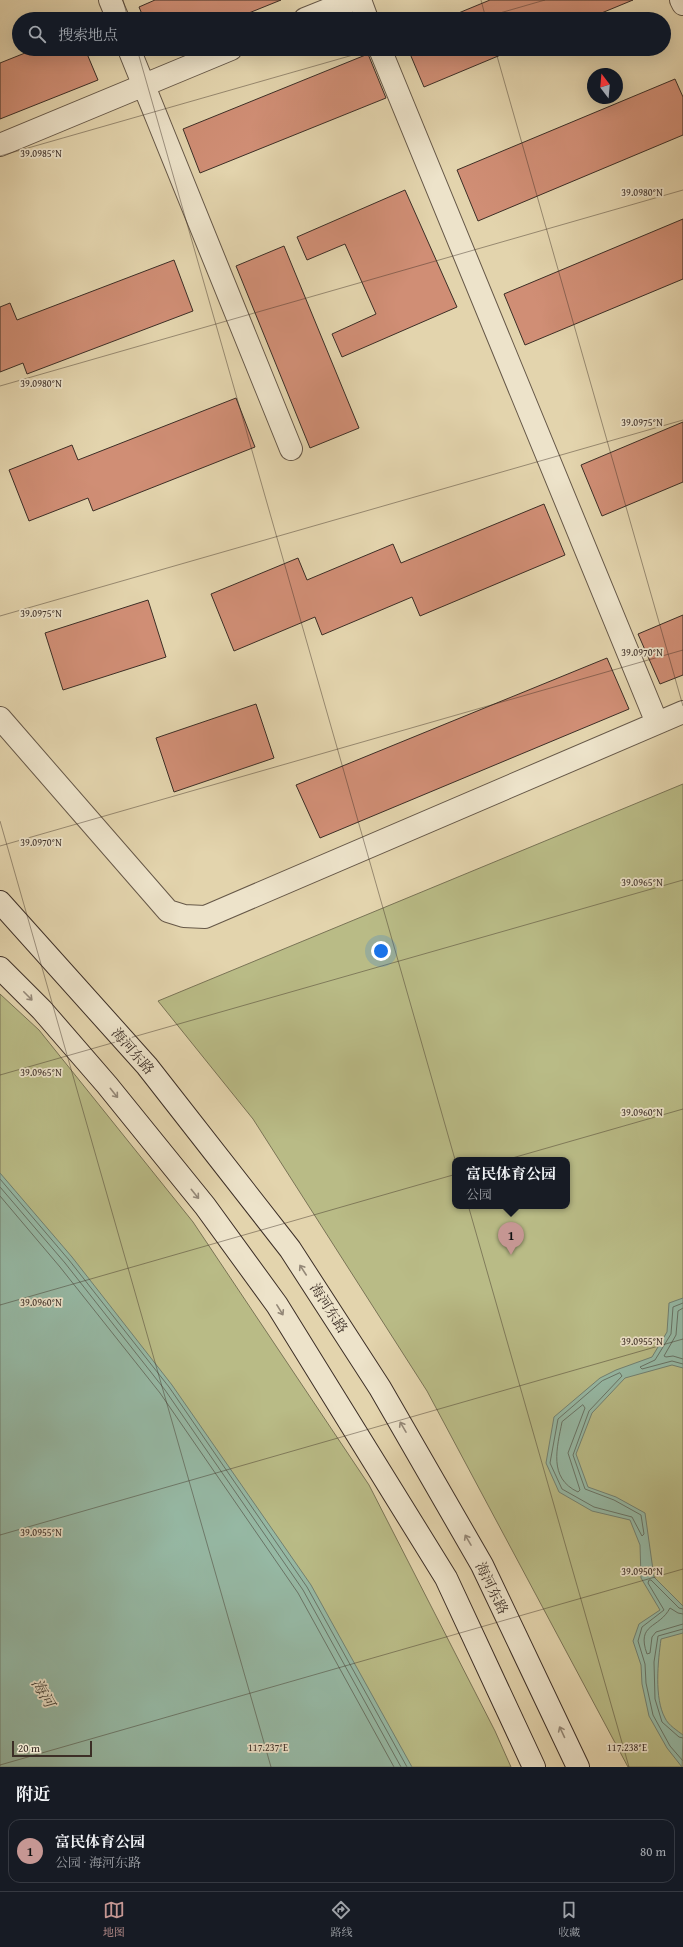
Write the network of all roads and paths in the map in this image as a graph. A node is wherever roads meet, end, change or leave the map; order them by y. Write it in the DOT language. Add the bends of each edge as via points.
graph roads {
  1 [pos="110,0"];
  2 [pos="352,0"];
  3 [pos="360,0"];
  4 [pos="681,0"];
  5 [pos="683,4"];
  6 [pos="115,12"];
  7 [pos="322,12"];
  8 [pos="364,12"];
  9 [pos="132,56"];
  10 [pos="213,56"];
  11 [pos="383,56"];
  12 [pos="143,84"];
  13 [pos="0,145"];
  14 [pos="291,449"];
  15 [pos="683,712"];
  16 [pos="0,718"];
  17 [pos="657,723"];
  18 [pos="0,902"];
  19 [pos="0,968"];
  20 [pos="534,1767"];
  21 [pos="578,1767"];
  1 -- 6 [label="street"];
  2 -- 7 [label="street"];
  3 -- 8 [label="street"];
  4 -- 5 [label="street"];
  9 -- 12 [label="street"];
  10 -- 12 [label="street"];
  11 -- 17 [label="street"];
  12 -- 13 [label="street"];
  12 -- 14 [label="street"];
  15 -- 17 [label="street"];
  16 -- 17 [label="street" via="168,911 184,916 205,917"];
  21 -- 18 [label="street, 海河东路, one-way" via="482,1565 380,1388 290,1249 147,1066"];
  19 -- 20 [label="street, one-way" via="42,1010 107,1085 205,1206 277,1305 446,1578"];
}
